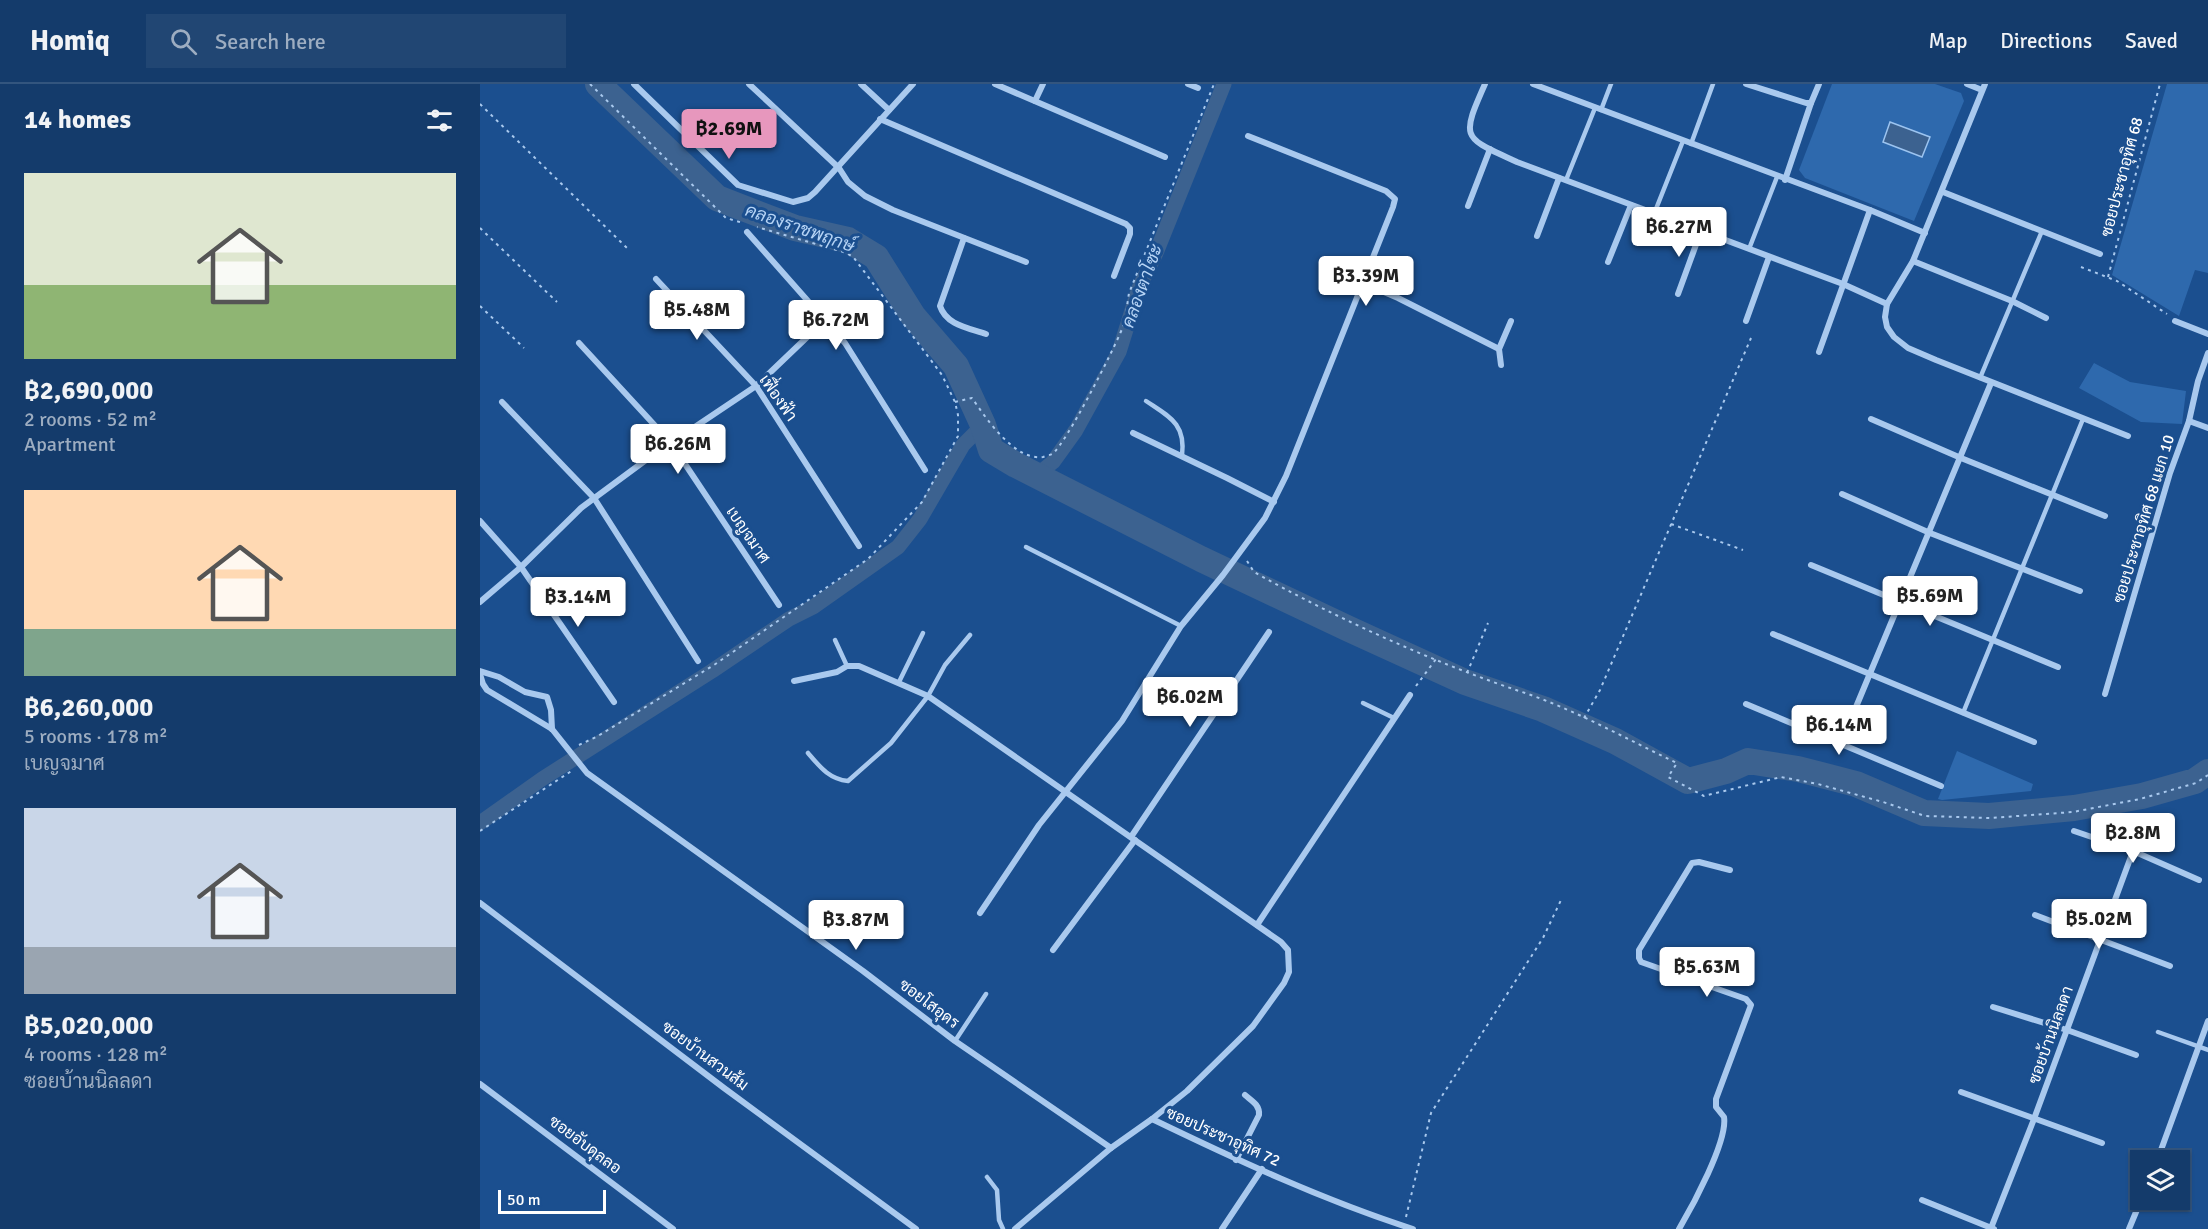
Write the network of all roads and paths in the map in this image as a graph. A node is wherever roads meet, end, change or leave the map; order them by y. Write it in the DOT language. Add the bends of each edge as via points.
graph roads {
  1 [pos="590,84"];
  2 [pos="634,84"];
  3 [pos="748,84"];
  4 [pos="861,84"];
  5 [pos="912,84"];
  6 [pos="995,84"];
  7 [pos="1042,84"];
  8 [pos="1188,84"];
  9 [pos="1214,84"];
  10 [pos="1485,84"];
  11 [pos="1533,84"];
  12 [pos="1611,84"];
  13 [pos="1713,84"];
  14 [pos="1746,84"];
  15 [pos="1819,84"];
  16 [pos="1967,84"];
  17 [pos="2160,84"];
  18 [pos="1984,87"];
  19 [pos="1198,88"];
  20 [pos="1035,101"];
  21 [pos="1812,102"];
  22 [pos="480,104"];
  23 [pos="1598,109"];
  24 [pos="889,110"];
  25 [pos="880,119"];
  26 [pos="1248,135"];
  27 [pos="1683,141"];
  28 [pos="1691,144"];
  29 [pos="1490,149"];
  30 [pos="1165,157"];
  31 [pos="839,168"];
  32 [pos="1777,177"];
  33 [pos="1562,179"];
  34 [pos="1785,180"];
  35 [pos="1943,192"];
  36 [pos="1631,205"];
  37 [pos="1468,206"];
  38 [pos="1870,210"];
  39 [pos="1654,214"];
  40 [pos="726,218"];
  41 [pos="480,228"];
  42 [pos="1701,231"];
  43 [pos="2042,231"];
  44 [pos="747,232"];
  45 [pos="1925,233"];
  46 [pos="1537,236"];
  47 [pos="964,238"];
  48 [pos="1749,249"];
  49 [pos="629,250"];
  50 [pos="2100,254"];
  51 [pos="1769,257"];
  52 [pos="1913,261"];
  53 [pos="1026,262"];
  54 [pos="1608,262"];
  55 [pos="2081,267"];
  56 [pos="1114,276"];
  57 [pos="2108,277"];
  58 [pos="656,279"];
  59 [pos="1363,283"];
  60 [pos="1843,284"];
  61 [pos="1678,294"];
  62 [pos="2012,301"];
  63 [pos="557,302"];
  64 [pos="1887,304"];
  65 [pos="480,306"];
  66 [pos="2046,318"];
  67 [pos="825,320"];
  68 [pos="1511,321"];
  69 [pos="1746,321"];
  70 [pos="2175,321"];
  71 [pos="986,334"];
  72 [pos="2208,334"];
  73 [pos="1751,338"];
  74 [pos="579,343"];
  75 [pos="524,348"];
  76 [pos="1499,349"];
  77 [pos="1820,352"];
  78 [pos="2208,353"];
  79 [pos="1501,366"];
  80 [pos="1980,378"];
  81 [pos="1991,383"];
  82 [pos="756,386"];
  83 [pos="956,401"];
  84 [pos="1146,401"];
  85 [pos="502,402"];
  86 [pos="1871,419"];
  87 [pos="2083,419"];
  88 [pos="2189,421"];
  89 [pos="2208,428"];
  90 [pos="1133,433"];
  91 [pos="2128,436"];
  92 [pos="671,443"];
  93 [pos="1182,456"];
  94 [pos="1961,458"];
  95 [pos="925,470"];
  96 [pos="1842,494"];
  97 [pos="2052,494"];
  98 [pos="594,498"];
  99 [pos="1274,502"];
  100 [pos="2105,516"];
  101 [pos="480,521"];
  102 [pos="1671,524"];
  103 [pos="1930,533"];
  104 [pos="859,546"];
  105 [pos="1026,547"];
  106 [pos="1743,550"];
  107 [pos="1811,565"];
  108 [pos="521,567"];
  109 [pos="2022,568"];
  110 [pos="1253,571"];
  111 [pos="2080,591"];
  112 [pos="1901,601"];
  113 [pos="480,602"];
  114 [pos="779,606"];
  115 [pos="1488,623"];
  116 [pos="1181,626"];
  117 [pos="1269,632"];
  118 [pos="922,633"];
  119 [pos="1773,634"];
  120 [pos="970,635"];
  121 [pos="835,640"];
  122 [pos="1993,640"];
  123 [pos="1436,659"];
  124 [pos="698,661"];
  125 [pos="847,666"];
  126 [pos="2058,667"];
  127 [pos="480,672"];
  128 [pos="1467,673"];
  129 [pos="1870,674"];
  130 [pos="794,681"];
  131 [pos="899,682"];
  132 [pos="2105,694"];
  133 [pos="1410,695"];
  134 [pos="928,696"];
  135 [pos="614,702"];
  136 [pos="1363,703"];
  137 [pos="1746,704"];
  138 [pos="1963,713"];
  139 [pos="1394,718"];
  140 [pos="1584,718"];
  141 [pos="552,729"];
  142 [pos="2034,742"];
  143 [pos="1841,743"];
  144 [pos="808,753"];
  145 [pos="581,765"];
  146 [pos="2208,775"];
  147 [pos="1941,786"];
  148 [pos="1067,792"];
  149 [pos="480,831"];
  150 [pos="2074,831"];
  151 [pos="1133,838"];
  152 [pos="2133,851"];
  153 [pos="1730,870"];
  154 [pos="2199,880"];
  155 [pos="1562,898"];
  156 [pos="480,903"];
  157 [pos="980,913"];
  158 [pos="2036,915"];
  159 [pos="1257,925"];
  160 [pos="2101,938"];
  161 [pos="1053,950"];
  162 [pos="2170,966"];
  163 [pos="986,994"];
  164 [pos="1993,1007"];
  165 [pos="2208,1021"];
  166 [pos="2067,1030"];
  167 [pos="2158,1032"];
  168 [pos="955,1041"];
  169 [pos="2199,1047"];
  170 [pos="2208,1050"];
  171 [pos="2136,1055"];
  172 [pos="480,1084"];
  173 [pos="1961,1092"];
  174 [pos="1245,1095"];
  175 [pos="1152,1119"];
  176 [pos="2034,1119"];
  177 [pos="2102,1143"];
  178 [pos="1112,1148"];
  179 [pos="2161,1150"];
  180 [pos="1236,1160"];
  181 [pos="1262,1169"];
  182 [pos="987,1177"];
  183 [pos="1922,1200"];
  184 [pos="2137,1210"];
  185 [pos="1404,1226"];
  186 [pos="1993,1228"];
  187 [pos="673,1229"];
  188 [pos="916,1229"];
  189 [pos="1003,1229"];
  190 [pos="1015,1229"];
  191 [pos="1222,1229"];
  192 [pos="1413,1229"];
  193 [pos="1679,1229"];
  194 [pos="2129,1229"];
  1 -- 40 [label="path"];
  2 -- 31 [label="street" via="738,185 793,202 808,198"];
  3 -- 31 [label="street"];
  4 -- 24 [label="street"];
  5 -- 24 [label="street"];
  6 -- 20 [label="street"];
  7 -- 20 [label="street"];
  8 -- 19 [label="street"];
  9 -- 83 [label="path" via="1129,293 1122,328 1065,438 1053,453 1042,457 1029,455 1003,439 970,397"];
  10 -- 29 [label="street" via="1469,128 1472,139"];
  11 -- 23 [label="street"];
  12 -- 23 [label="lane"];
  13 -- 28 [label="lane"];
  14 -- 21 [label="street"];
  15 -- 21 [label="street"];
  16 -- 18 [label="street"];
  17 -- 57 [label="path, ซอยประชาอุทิศ 68"];
  18 -- 35 [label="street"];
  20 -- 30 [label="street"];
  21 -- 34 [label="street"];
  22 -- 49 [label="path"];
  23 -- 27 [label="street"];
  23 -- 33 [label="lane"];
  24 -- 25 [label="street"];
  25 -- 31 [label="street"];
  25 -- 56 [label="street" via="1126,224 1130,234"];
  26 -- 59 [label="street" via="1386,191 1395,199"];
  27 -- 28 [label="street"];
  27 -- 39 [label="lane"];
  28 -- 32 [label="street"];
  29 -- 33 [label="street"];
  29 -- 37 [label="street"];
  31 -- 47 [label="street" via="865,196"];
  32 -- 34 [label="street"];
  32 -- 48 [label="lane"];
  33 -- 36 [label="street"];
  33 -- 46 [label="street"];
  34 -- 38 [label="street"];
  35 -- 43 [label="street"];
  35 -- 45 [label="street"];
  36 -- 39 [label="street"];
  36 -- 54 [label="street"];
  38 -- 45 [label="street"];
  38 -- 60 [label="street"];
  39 -- 42 [label="street"];
  41 -- 63 [label="path"];
  42 -- 48 [label="street"];
  42 -- 61 [label="street"];
  43 -- 50 [label="street"];
  43 -- 62 [label="lane"];
  44 -- 67 [label="street"];
  45 -- 52 [label="street"];
  47 -- 53 [label="street"];
  47 -- 71 [label="street" via="940,306 950,321"];
  48 -- 51 [label="street"];
  51 -- 60 [label="street"];
  51 -- 69 [label="street"];
  52 -- 62 [label="street"];
  52 -- 64 [label="street"];
  55 -- 57 [label="path"];
  57 -- 70 [label="path" via="2135,291"];
  58 -- 82 [label="street, เฟื่องฟ้า"];
  59 -- 76 [label="street"];
  59 -- 99 [label="street"];
  60 -- 64 [label="street"];
  60 -- 77 [label="street"];
  62 -- 66 [label="street"];
  62 -- 80 [label="lane"];
  64 -- 80 [label="street" via="1887,327 1894,337 1908,348"];
  65 -- 75 [label="path"];
  67 -- 82 [label="street"];
  67 -- 95 [label="street" via="845,343"];
  68 -- 76 [label="street"];
  70 -- 72 [label="street"];
  73 -- 102 [label="path"];
  74 -- 92 [label="street, เบญจมาศ"];
  76 -- 79 [label="street"];
  78 -- 88 [label="street, ซอยประชาอุทิศ 68 แยก 10"];
  80 -- 81 [label="street"];
  81 -- 87 [label="street"];
  81 -- 94 [label="street"];
  82 -- 92 [label="street"];
  82 -- 104 [label="street, เฟื่องฟ้า"];
  84 -- 93 [label="lane" via="1178,425"];
  85 -- 98 [label="street"];
  86 -- 94 [label="street"];
  87 -- 91 [label="street"];
  87 -- 97 [label="lane"];
  88 -- 89 [label="street"];
  88 -- 132 [label="street, ซอยประชาอุทิศ 68 แยก 10"];
  90 -- 93 [label="street"];
  92 -- 98 [label="street"];
  92 -- 114 [label="street, เบญจมาศ"];
  93 -- 99 [label="street"];
  94 -- 97 [label="street"];
  94 -- 103 [label="street"];
  96 -- 103 [label="street"];
  97 -- 100 [label="street"];
  97 -- 109 [label="lane"];
  98 -- 108 [label="street"];
  98 -- 124 [label="street"];
  99 -- 116 [label="street" via="1234,561"];
  101 -- 108 [label="street"];
  102 -- 106 [label="path"];
  102 -- 140 [label="path" via="1600,690"];
  103 -- 109 [label="street"];
  103 -- 112 [label="street"];
  105 -- 116 [label="lane"];
  107 -- 112 [label="street"];
  108 -- 113 [label="street"];
  108 -- 135 [label="street"];
  109 -- 111 [label="street"];
  109 -- 122 [label="lane"];
  110 -- 123 [label="path"];
  112 -- 122 [label="street"];
  112 -- 129 [label="street"];
  115 -- 128 [label="path"];
  116 -- 148 [label="street" via="1122,721"];
  117 -- 151 [label="street"];
  118 -- 131 [label="lane"];
  119 -- 129 [label="street"];
  120 -- 134 [label="lane" via="945,664"];
  121 -- 125 [label="lane"];
  122 -- 126 [label="street"];
  122 -- 138 [label="lane"];
  123 -- 128 [label="path"];
  123 -- 133 [label="path"];
  125 -- 130 [label="street" via="837,672"];
  125 -- 131 [label="street" via="859,666"];
  127 -- 141 [label="street" via="488,690"];
  127 -- 141 [label="street" via="499,677 525,692 547,697"];
  128 -- 140 [label="path"];
  129 -- 138 [label="street"];
  129 -- 143 [label="street"];
  131 -- 134 [label="street"];
  133 -- 139 [label="street"];
  134 -- 144 [label="lane" via="891,743 848,781 829,776"];
  134 -- 148 [label="street"];
  136 -- 139 [label="lane"];
  137 -- 143 [label="street"];
  138 -- 142 [label="street"];
  139 -- 159 [label="street"];
  140 -- 146 [label="path" via="1677,763 1668,777 1704,796 1781,777 1882,801 1925,816 1990,818 2073,812 2162,793 2196,783"];
  141 -- 145 [label="street, ซอยโสอุดร"];
  143 -- 147 [label="street"];
  145 -- 149 [label="path"];
  145 -- 168 [label="street, ซอยโสอุดร"];
  148 -- 151 [label="street"];
  148 -- 157 [label="street"];
  150 -- 152 [label="street"];
  151 -- 159 [label="street"];
  151 -- 161 [label="street"];
  152 -- 154 [label="street"];
  152 -- 160 [label="street, ซอยบ้านนิลลดา"];
  153 -- 193 [label="street" via="1692,863 1639,950 1641,962 1746,999 1751,1005 1716,1099 1716,1107 1724,1117 1722,1138"];
  155 -- 185 [label="path" via="1543,938 1431,1113"];
  156 -- 188 [label="street, ซอยบ้านสวนส้ม"];
  158 -- 160 [label="street"];
  159 -- 175 [label="street" via="1288,950 1289,972 1284,983 1253,1026"];
  160 -- 162 [label="street"];
  160 -- 166 [label="street, ซอยบ้านนิลลดา"];
  163 -- 168 [label="lane"];
  164 -- 166 [label="street"];
  165 -- 169 [label="street"];
  166 -- 171 [label="street"];
  166 -- 176 [label="street, ซอยบ้านนิลลดา"];
  167 -- 169 [label="lane"];
  168 -- 178 [label="street, ซอยโสอุดร"];
  169 -- 170 [label="lane"];
  169 -- 179 [label="street"];
  172 -- 187 [label="street, ซอยอับดุลลอ"];
  173 -- 176 [label="street"];
  174 -- 180 [label="street" via="1260,1110"];
  175 -- 178 [label="street, ซอยประชาอุทิศ 72"];
  175 -- 180 [label="street, ซอยประชาอุทิศ 72"];
  176 -- 177 [label="street"];
  176 -- 186 [label="street, ซอยบ้านนิลลดา"];
  178 -- 190 [label="street, ซอยประชาอุทิศ 72"];
  180 -- 181 [label="street, ซอยประชาอุทิศ 72"];
  181 -- 185 [label="street, ซอยประชาอุทิศ 72" via="1361,1212"];
  181 -- 191 [label="street"];
  182 -- 189 [label="lane" via="997,1190"];
  183 -- 186 [label="street, ซอยบ้านนิลลดา"];
  184 -- 194 [label="street"];
  185 -- 192 [label="street, ซอยประชาอุทิศ 72"];
}
